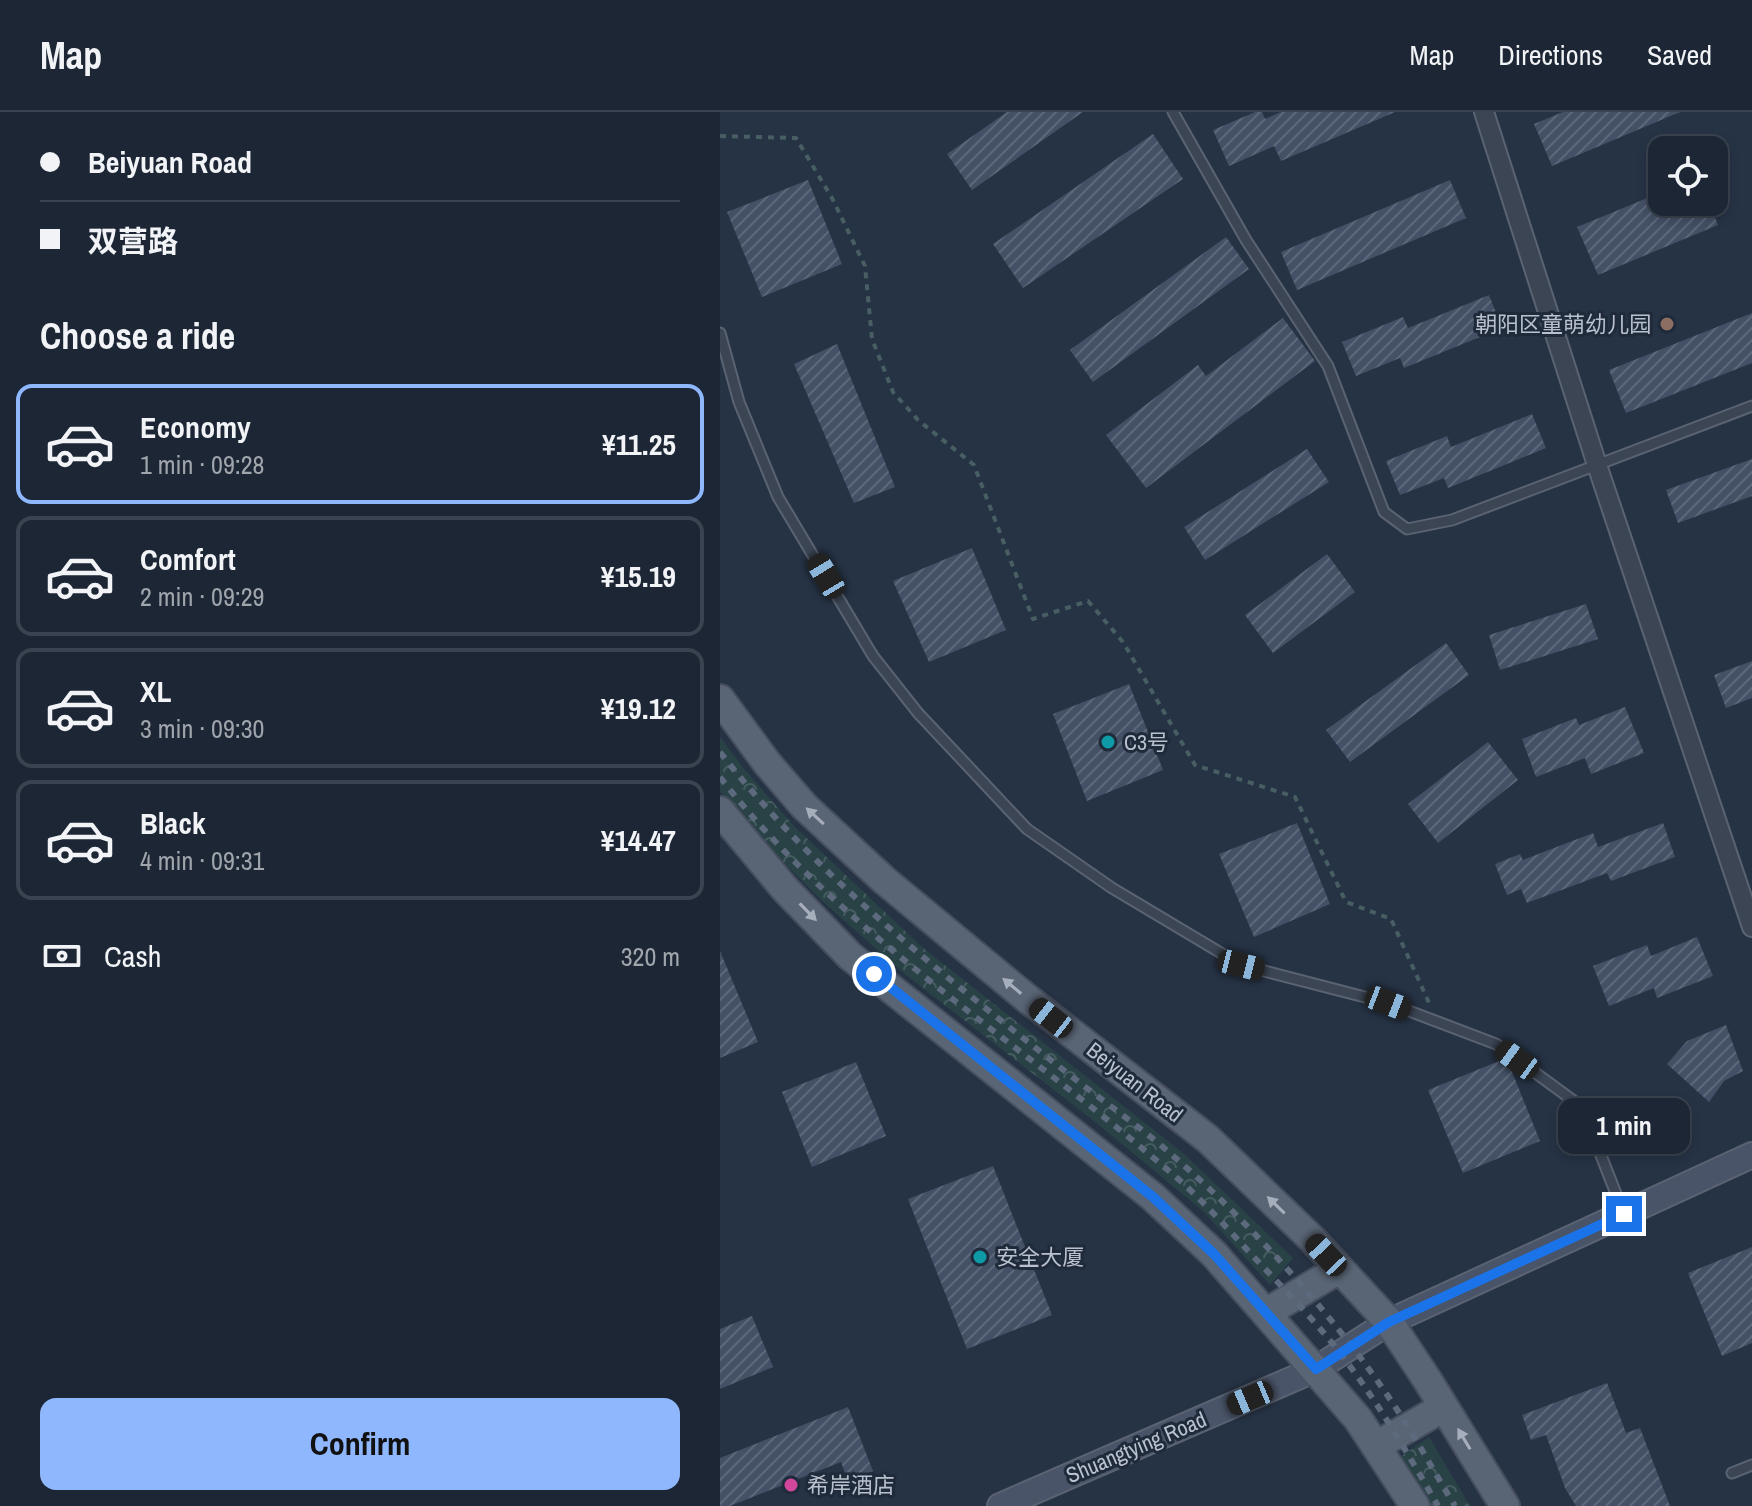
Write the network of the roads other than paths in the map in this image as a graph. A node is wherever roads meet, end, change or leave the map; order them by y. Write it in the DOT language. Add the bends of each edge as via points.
graph roads {
  1 [pos="1173,112"];
  2 [pos="1484,112"];
  3 [pos="720,333"];
  4 [pos="1752,406"];
  5 [pos="1597,465"];
  6 [pos="720,699"];
  7 [pos="720,811"];
  8 [pos="1752,927"];
  9 [pos="1752,1155"];
  10 [pos="1624,1214"];
  11 [pos="1339,1269"];
  12 [pos="1266,1313"];
  13 [pos="1389,1322"];
  14 [pos="1316,1369"];
  15 [pos="1444,1407"];
  16 [pos="1376,1446"];
  17 [pos="1752,1465"];
  18 [pos="1732,1473"];
  19 [pos="1000,1506"];
  20 [pos="1415,1506"];
  21 [pos="1505,1506"];
  1 -- 5 [label="lane" via="1246,240 1328,366 1384,512 1407,529 1452,520"];
  2 -- 5 [label="street"];
  3 -- 10 [label="lane" via="739,402 778,497 873,656 918,713 1027,829 1112,888 1241,965 1388,1003 1496,1044 1582,1107"];
  4 -- 5 [label="lane"];
  5 -- 8 [label="street"];
  11 -- 6 [label="main road, Beiyuan Road, one-way" via="1208,1139 884,880 804,806"];
  7 -- 12 [label="main road, one-way" via="850,956 1153,1197"];
  9 -- 10 [label="street, Shuangtying Road"];
  10 -- 13 [label="street, Shuangtying Road"];
  11 -- 12 [label="main road"];
  11 -- 13 [label="main road, Beiyuan Road"];
  12 -- 14 [label="main road"];
  13 -- 14 [label="street, Shuangtying Road"];
  13 -- 15 [label="main road, Beiyuan Road"];
  14 -- 16 [label="main road"];
  14 -- 19 [label="street, Shuangtying Road"];
  15 -- 16 [label="main road"];
  21 -- 15 [label="main road, Beiyuan Road, one-way"];
  16 -- 20 [label="main road"];
  17 -- 18 [label="lane"];
}
